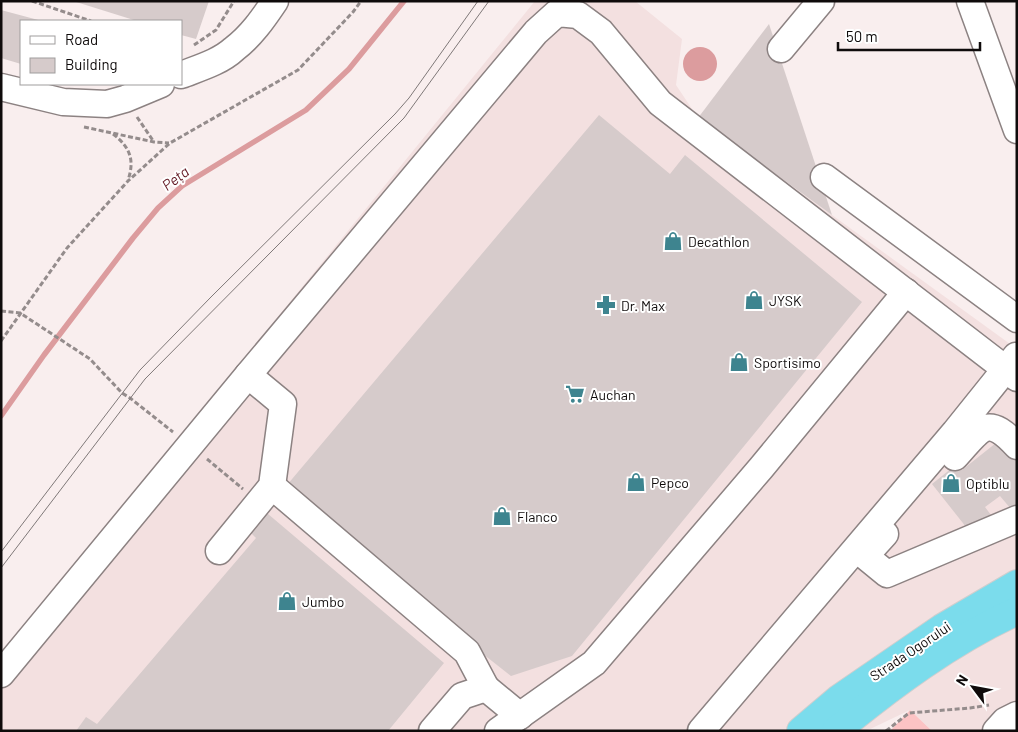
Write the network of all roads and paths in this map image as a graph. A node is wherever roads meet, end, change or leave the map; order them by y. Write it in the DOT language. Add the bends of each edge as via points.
graph roads {
  1 [pos="32,1"];
  2 [pos="234,1"];
  3 [pos="275,1"];
  4 [pos="361,1"];
  5 [pos="821,1"];
  6 [pos="970,1"];
  7 [pos="88,20"];
  8 [pos="188,48"];
  9 [pos="781,49"];
  10 [pos="182,75"];
  11 [pos="159,85"];
  12 [pos="1,87"];
  13 [pos="1017,130"];
  14 [pos="112,133"];
  15 [pos="824,177"];
  16 [pos="128,181"];
  17 [pos="906,292"];
  18 [pos="1,311"];
  19 [pos="20,313"];
  20 [pos="1017,319"];
  21 [pos="1,341"];
  22 [pos="90,359"];
  23 [pos="1013,368"];
  24 [pos="248,375"];
  25 [pos="1014,435"];
  26 [pos="272,486"];
  27 [pos="1017,519"];
  28 [pos="219,551"];
  29 [pos="861,552"];
  30 [pos="1017,584"];
  31 [pos="1013,614"];
  32 [pos="1,674"];
  33 [pos="486,688"];
  34 [pos="994,703"];
  35 [pos="1017,715"];
  36 [pos="520,716"];
  37 [pos="801,729"];
  38 [pos="432,731"];
  39 [pos="498,731"];
  40 [pos="701,731"];
  41 [pos="836,731"];
  42 [pos="886,731"];
  43 [pos="996,731"];
  1 -- 7 [label="path"];
  2 -- 8 [label="path" via="216,30"];
  3 -- 10 [label="street" via="262,22 234,50"];
  4 -- 16 [label="path" via="298,70 170,143"];
  5 -- 9 [label="street"];
  6 -- 13 [label="street"];
  11 -- 12 [label="street" via="107,104 63,102"];
  14 -- 16 [label="path" via="129,152 132,162"];
  15 -- 20 [label="street"];
  16 -- 19 [label="path" via="67,248"];
  17 -- 23 [label="street"];
  17 -- 24 [label="street" via="660,103 602,32 578,15 557,13 536,32"];
  17 -- 36 [label="street" via="594,663"];
  18 -- 19 [label="path"];
  19 -- 21 [label="path"];
  19 -- 22 [label="path"];
  23 -- 29 [label="street"];
  24 -- 26 [label="street" via="283,404"];
  24 -- 32 [label="street"];
  25 -- 29 [label="street" via="994,426 977,432"];
  26 -- 28 [label="street"];
  26 -- 33 [label="street" via="466,652"];
  27 -- 29 [label="street" via="887,574"];
  29 -- 40 [label="street"];
  30 -- 37 [label="highway, Strada Ogorului" via="942,628"];
  31 -- 41 [label="highway, Strada Ogorului" via="924,665"];
  33 -- 36 [label="street"];
  33 -- 38 [label="street" via="462,696"];
  34 -- 42 [label="path" via="976,708 910,713"];
  35 -- 43 [label="street"];
  36 -- 39 [label="street"];
}
